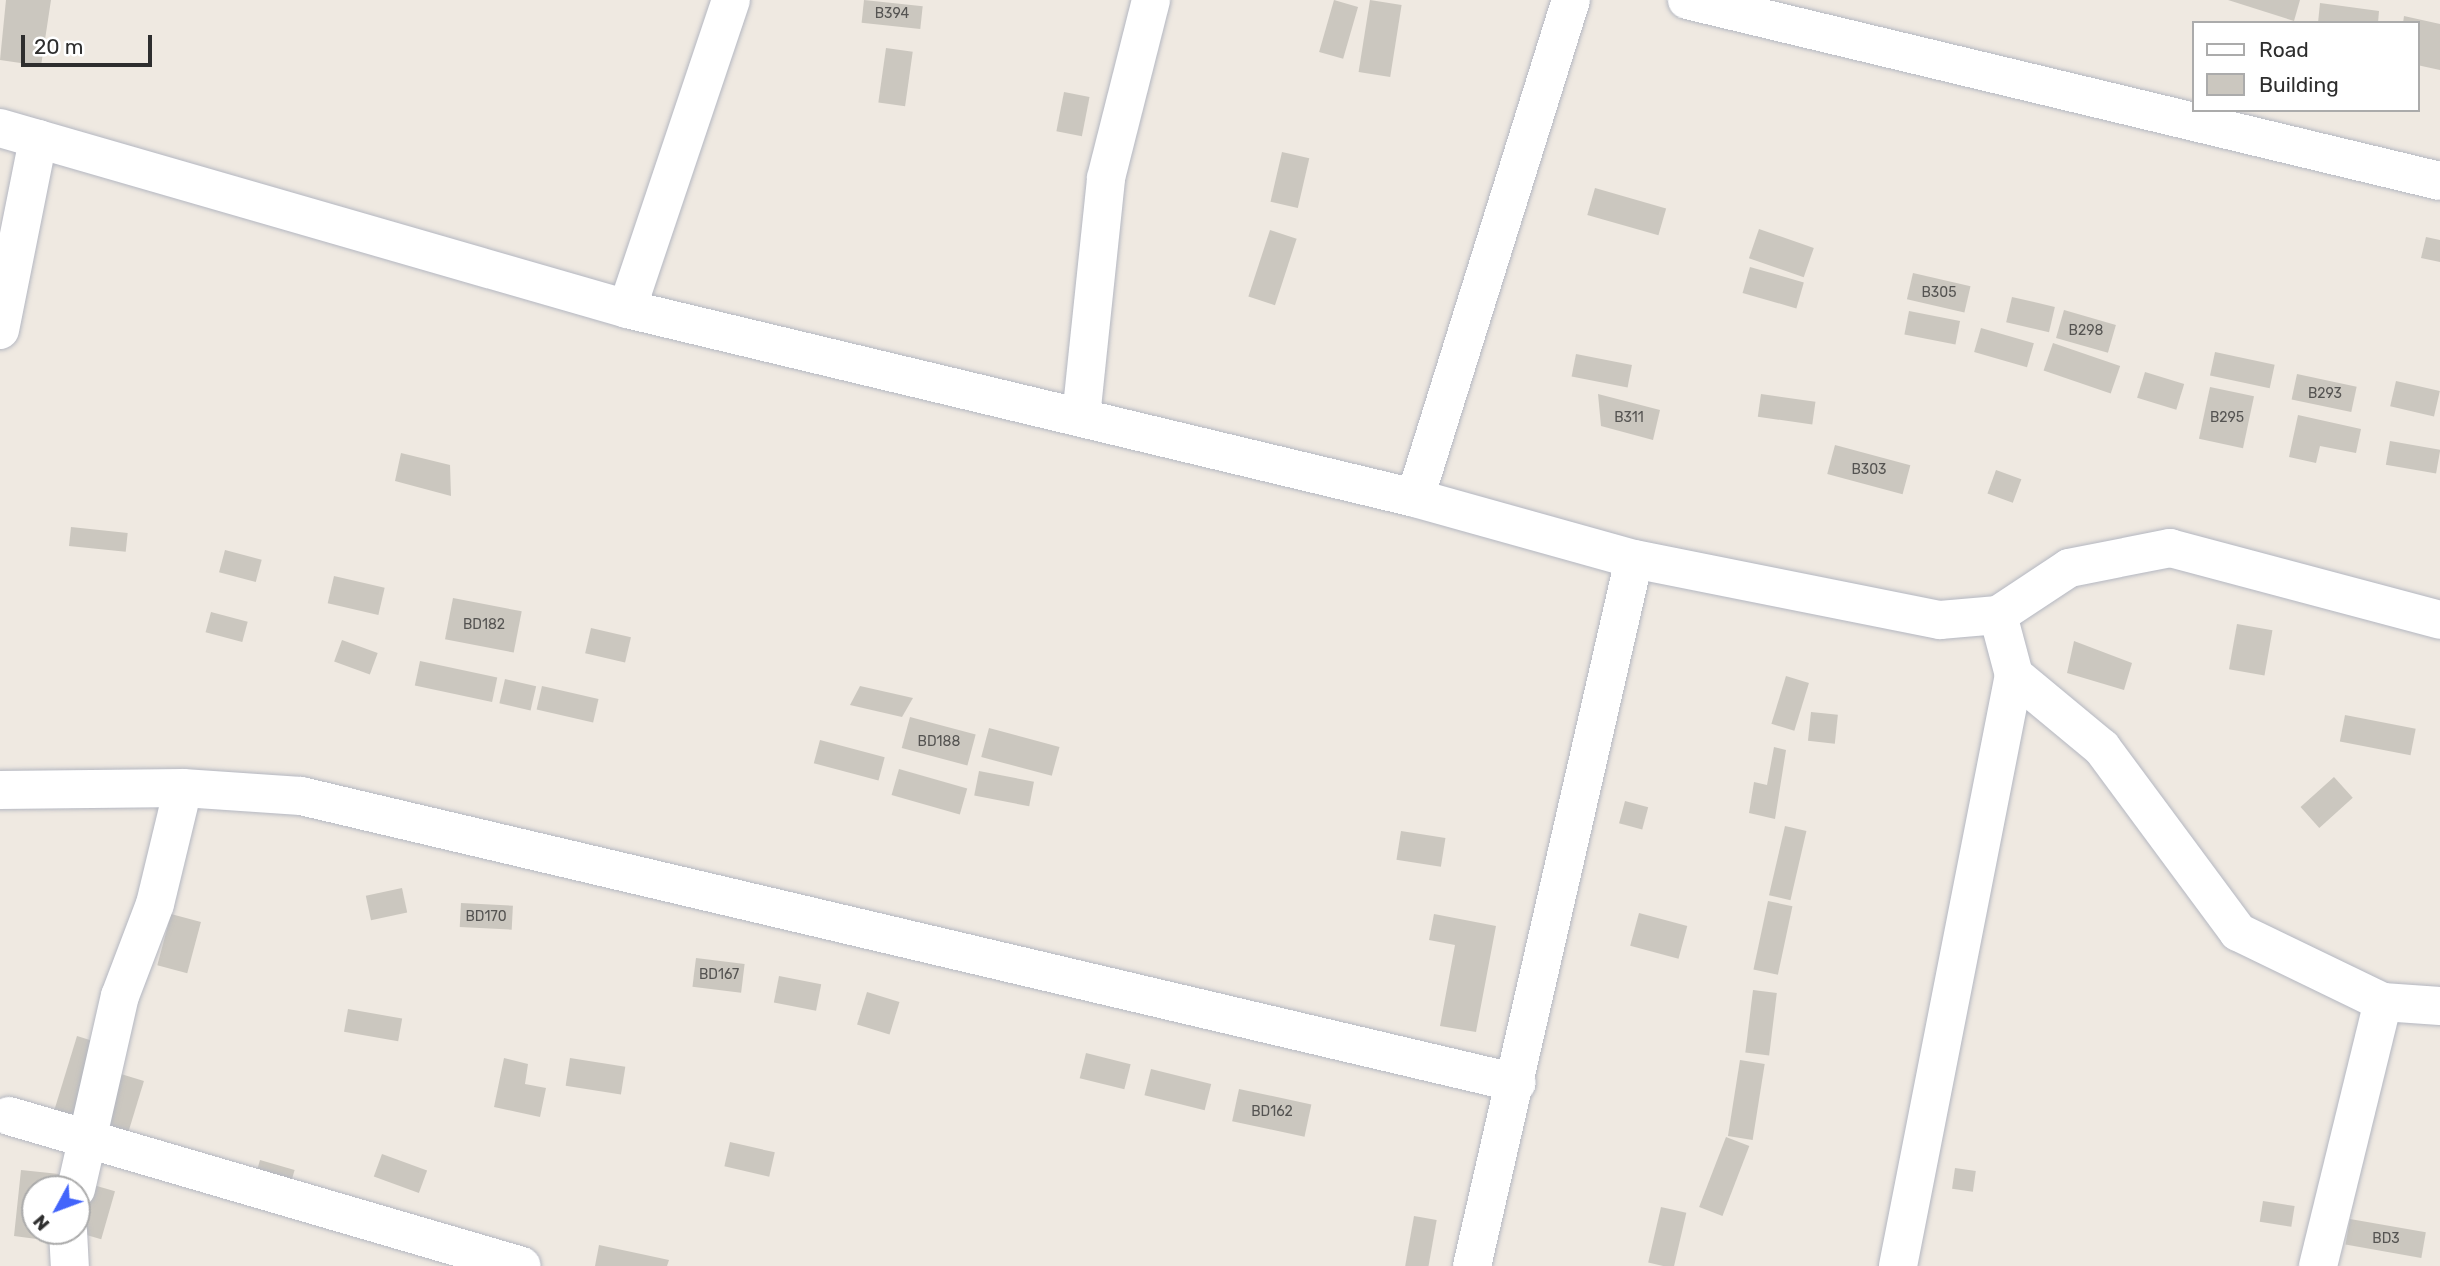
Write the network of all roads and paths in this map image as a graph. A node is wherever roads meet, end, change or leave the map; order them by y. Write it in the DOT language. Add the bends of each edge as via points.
graph roads {
  1 [pos="731,0"];
  2 [pos="1152,0"];
  3 [pos="1571,0"];
  4 [pos="1687,0"];
  5 [pos="0,128"];
  6 [pos="38,139"];
  7 [pos="2440,180"];
  8 [pos="627,309"];
  9 [pos="0,330"];
  10 [pos="1081,417"];
  11 [pos="1415,498"];
  12 [pos="1634,559"];
  13 [pos="1998,615"];
  14 [pos="2440,620"];
  15 [pos="2014,675"];
  16 [pos="183,788"];
  17 [pos="0,790"];
  18 [pos="2383,1002"];
  19 [pos="2440,1006"];
  20 [pos="1517,1083"];
  21 [pos="9,1116"];
  22 [pos="87,1140"];
  23 [pos="79,1175"];
  24 [pos="69,1245"];
  25 [pos="70,1266"];
  26 [pos="522,1266"];
  27 [pos="1472,1266"];
  28 [pos="1898,1266"];
  29 [pos="2318,1266"];
  1 -- 8 [label="street"];
  2 -- 10 [label="street" via="1105,178"];
  3 -- 11 [label="street"];
  4 -- 7 [label="street"];
  5 -- 6 [label="street"];
  6 -- 8 [label="street"];
  6 -- 9 [label="street"];
  8 -- 10 [label="street"];
  10 -- 11 [label="street"];
  11 -- 12 [label="street"];
  12 -- 13 [label="street" via="1940,620"];
  12 -- 20 [label="street"];
  13 -- 14 [label="street" via="2069,568 2170,548"];
  13 -- 15 [label="street"];
  15 -- 18 [label="street" via="2102,748 2238,932"];
  15 -- 28 [label="street"];
  16 -- 17 [label="street"];
  16 -- 20 [label="street" via="301,796"];
  16 -- 22 [label="street" via="155,904 120,996"];
  18 -- 19 [label="street"];
  18 -- 29 [label="street"];
  20 -- 27 [label="street"];
  21 -- 22 [label="street"];
  22 -- 23 [label="street"];
  22 -- 26 [label="street"];
  24 -- 25 [label="street"];
}
